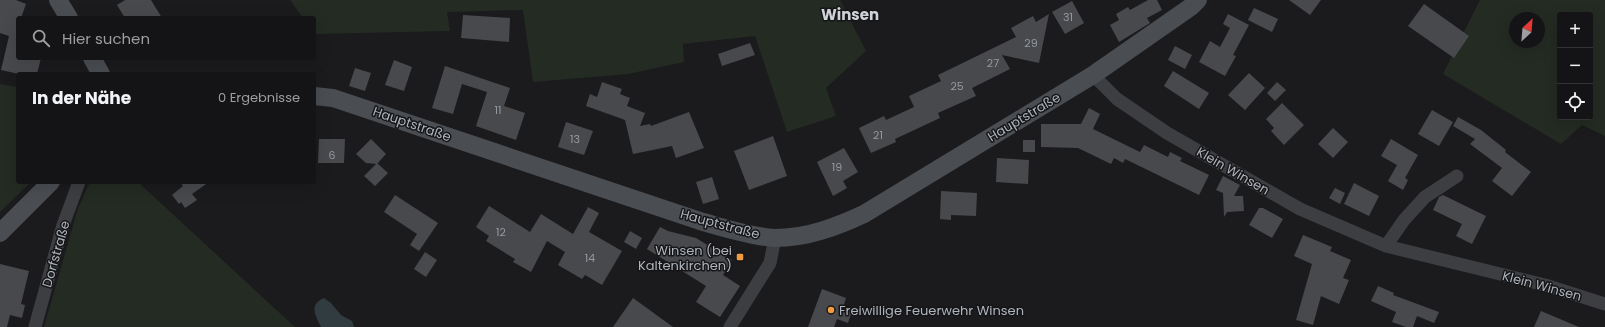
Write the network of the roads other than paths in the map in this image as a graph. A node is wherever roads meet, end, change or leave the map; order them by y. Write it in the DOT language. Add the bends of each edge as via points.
graph roads {
  1 [pos="58,0"];
  2 [pos="1198,0"];
  3 [pos="68,16"];
  4 [pos="93,60"];
  5 [pos="100,72"];
  6 [pos="1093,75"];
  7 [pos="316,96"];
  8 [pos="1457,176"];
  9 [pos="49,184"];
  10 [pos="78,184"];
  11 [pos="0,233"];
  12 [pos="775,238"];
  13 [pos="1386,246"];
  14 [pos="1605,304"];
  15 [pos="35,327"];
  16 [pos="730,327"];
  1 -- 3 [label="street"];
  2 -- 6 [label="street, Hauptstraße"];
  4 -- 5 [label="street"];
  6 -- 12 [label="street, Hauptstraße" via="864,214 834,227"];
  6 -- 13 [label="street, Klein Winsen" via="1117,100 1167,133 1300,209"];
  7 -- 12 [label="street, Hauptstraße" via="333,98 703,222 738,232"];
  8 -- 13 [label="street" via="1425,197 1404,220"];
  9 -- 11 [label="street"];
  10 -- 15 [label="street, Dorfstraße" via="63,225"];
  12 -- 16 [label="street" via="770,263"];
  13 -- 14 [label="street, Klein Winsen" via="1544,285"];
}
